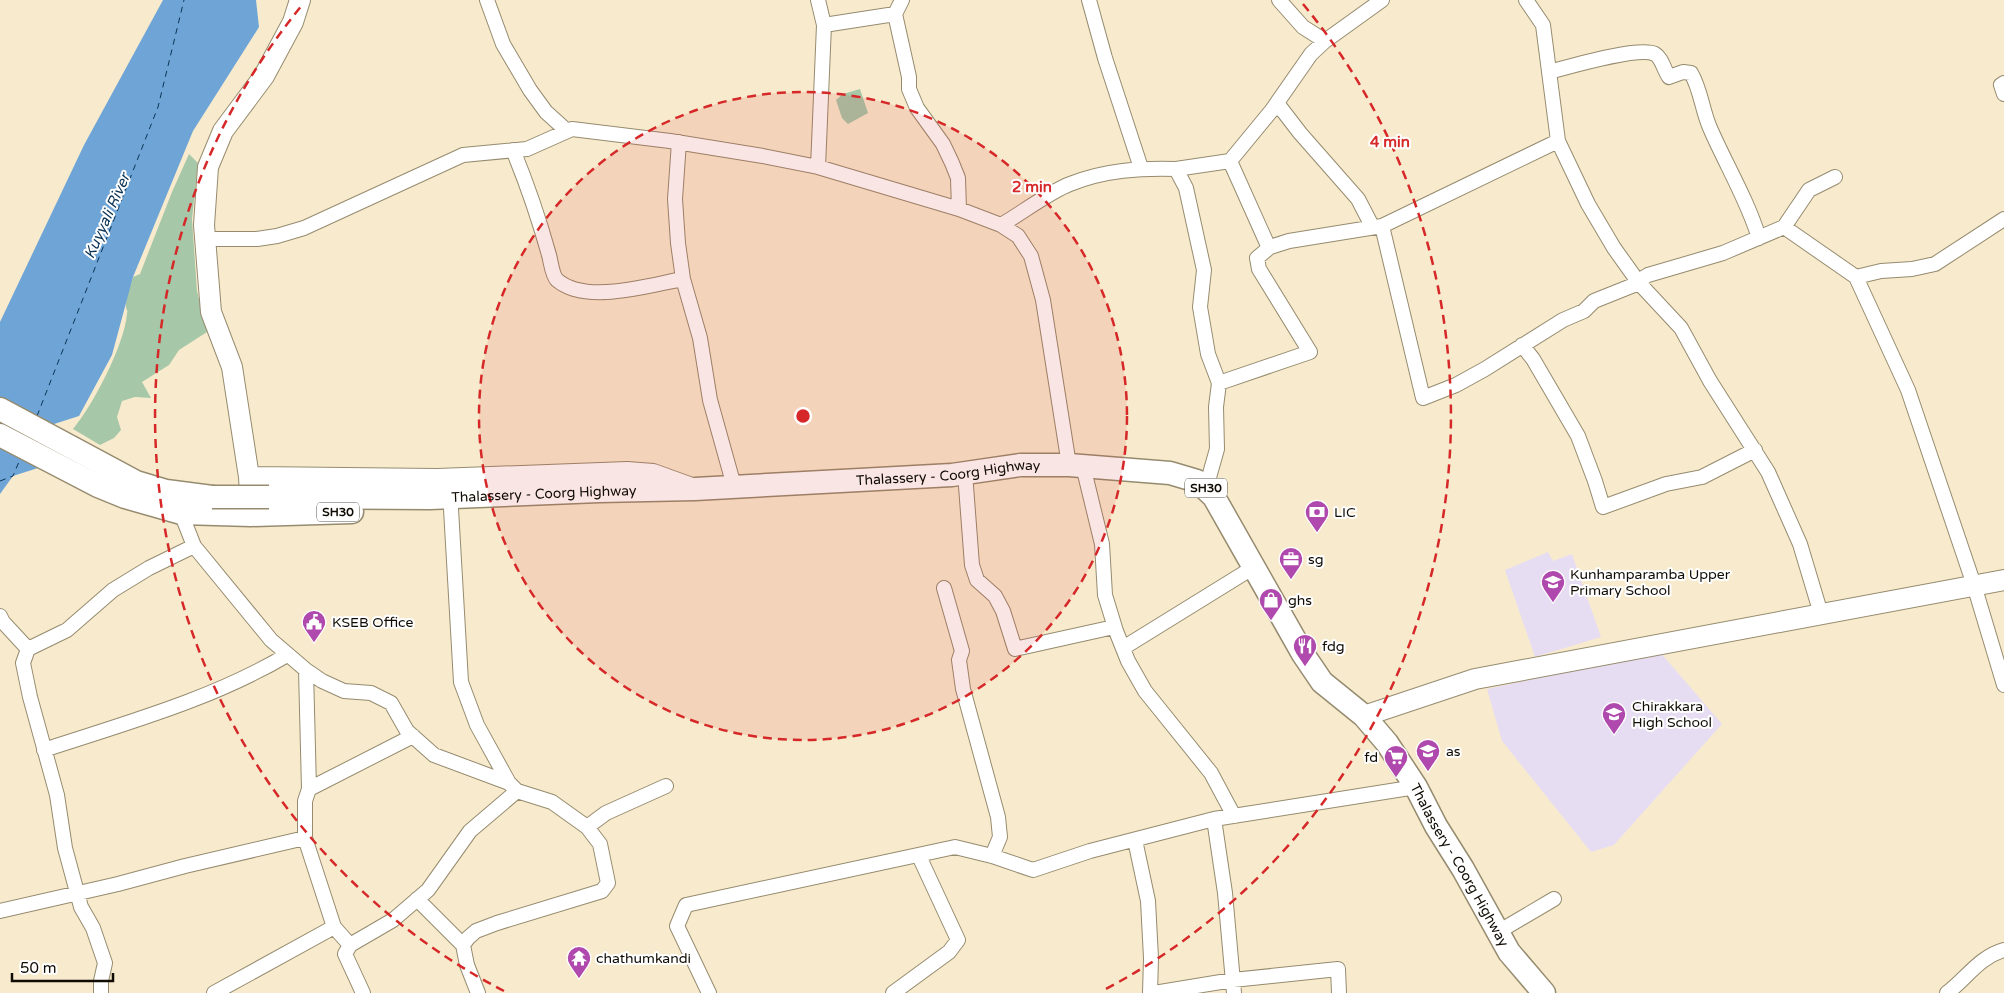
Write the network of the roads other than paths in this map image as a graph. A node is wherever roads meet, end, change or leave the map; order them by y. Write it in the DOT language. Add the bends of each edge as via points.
graph roads {
  1 [pos="300,0"];
  2 [pos="487,0"];
  3 [pos="818,0"];
  4 [pos="902,0"];
  5 [pos="1089,0"];
  6 [pos="1279,0"];
  7 [pos="1382,0"];
  8 [pos="1526,0"];
  9 [pos="895,14"];
  10 [pos="824,25"];
  11 [pos="1325,41"];
  12 [pos="1549,72"];
  13 [pos="2004,83"];
  14 [pos="2004,94"];
  15 [pos="1272,110"];
  16 [pos="567,131"];
  17 [pos="1558,141"];
  18 [pos="679,142"];
  19 [pos="513,150"];
  20 [pos="1230,161"];
  21 [pos="818,168"];
  22 [pos="1141,168"];
  23 [pos="1176,169"];
  24 [pos="1835,177"];
  25 [pos="959,209"];
  26 [pos="2004,219"];
  27 [pos="1001,225"];
  28 [pos="1377,226"];
  29 [pos="1784,227"];
  30 [pos="1759,238"];
  31 [pos="205,239"];
  32 [pos="1269,248"];
  33 [pos="1856,277"];
  34 [pos="683,278"];
  35 [pos="1638,282"];
  36 [pos="1522,344"];
  37 [pos="1219,383"];
  38 [pos="0,409"];
  39 [pos="0,435"];
  40 [pos="1755,450"];
  41 [pos="1076,465"];
  42 [pos="965,473"];
  43 [pos="249,477"];
  44 [pos="734,486"];
  45 [pos="1206,488"];
  46 [pos="695,489"];
  47 [pos="636,490"];
  48 [pos="451,509"];
  49 [pos="182,513"];
  50 [pos="251,516"];
  51 [pos="194,546"];
  52 [pos="1254,567"];
  53 [pos="2004,580"];
  54 [pos="1974,586"];
  55 [pos="944,588"];
  56 [pos="1821,614"];
  57 [pos="0,616"];
  58 [pos="1114,627"];
  59 [pos="1123,648"];
  60 [pos="28,649"];
  61 [pos="287,655"];
  62 [pos="306,670"];
  63 [pos="2004,685"];
  64 [pos="1364,716"];
  65 [pos="413,736"];
  66 [pos="44,750"];
  67 [pos="666,786"];
  68 [pos="513,787"];
  69 [pos="1416,787"];
  70 [pos="309,788"];
  71 [pos="1234,816"];
  72 [pos="1214,819"];
  73 [pos="587,827"];
  74 [pos="305,838"];
  75 [pos="1135,840"];
  76 [pos="919,856"];
  77 [pos="992,856"];
  78 [pos="77,893"];
  79 [pos="417,899"];
  80 [pos="1554,900"];
  81 [pos="0,911"];
  82 [pos="334,927"];
  83 [pos="1498,932"];
  84 [pos="350,945"];
  85 [pos="463,945"];
  86 [pos="2004,950"];
  87 [pos="1234,987"];
  88 [pos="101,993"];
  89 [pos="214,993"];
  90 [pos="363,993"];
  91 [pos="478,993"];
  92 [pos="709,993"];
  93 [pos="893,993"];
  94 [pos="1152,993"];
  95 [pos="1338,993"];
  96 [pos="1544,993"];
  97 [pos="1946,993"];
  1 -- 31 [label="street" via="294,22 264,76 223,131 208,167"];
  2 -- 16 [label="street" via="503,44 530,90 546,112"];
  3 -- 10 [label="street"];
  4 -- 9 [label="street"];
  5 -- 22 [label="street"];
  6 -- 11 [label="street" via="1303,27"];
  7 -- 11 [label="street"];
  8 -- 12 [label="street" via="1543,25"];
  9 -- 10 [label="street"];
  9 -- 25 [label="street" via="909,88 917,108 943,144 952,163 958,178"];
  10 -- 21 [label="street"];
  11 -- 15 [label="street" via="1311,54"];
  12 -- 17 [label="street"];
  12 -- 30 [label="street" via="1608,57 1646,52 1655,54 1669,77 1691,73 1709,126"];
  13 -- 14 [label="street" via="2001,85"];
  15 -- 20 [label="street"];
  15 -- 28 [label="street" via="1280,107"];
  16 -- 18 [label="street"];
  16 -- 19 [label="street" via="526,149"];
  17 -- 28 [label="street"];
  17 -- 35 [label="street" via="1588,204"];
  18 -- 21 [label="street"];
  18 -- 34 [label="street" via="675,199"];
  19 -- 31 [label="street" via="463,155 304,228 277,236"];
  19 -- 34 [label="street" via="527,184 555,279 570,289 595,293"];
  20 -- 23 [label="street"];
  20 -- 32 [label="street"];
  21 -- 25 [label="street"];
  22 -- 23 [label="street"];
  22 -- 27 [label="street" via="1114,171 1070,184"];
  23 -- 37 [label="street" via="1186,188 1203,262 1200,307 1208,354"];
  24 -- 29 [label="street" via="1809,190"];
  25 -- 27 [label="street"];
  26 -- 33 [label="street" via="1935,264"];
  27 -- 41 [label="street" via="1018,236 1031,256"];
  28 -- 32 [label="street" via="1289,241"];
  28 -- 36 [label="street" via="1423,398 1456,385"];
  29 -- 30 [label="street"];
  29 -- 33 [label="street"];
  30 -- 35 [label="street"];
  31 -- 43 [label="street" via="211,312 232,367"];
  32 -- 37 [label="street" via="1257,258 1258,269 1310,352"];
  33 -- 54 [label="street" via="1908,390"];
  34 -- 44 [label="street" via="700,338 710,400"];
  35 -- 36 [label="street" via="1594,301 1584,311"];
  35 -- 40 [label="street" via="1681,328 1710,381"];
  36 -- 40 [label="street" via="1578,436 1603,508 1666,484 1702,476"];
  37 -- 45 [label="street" via="1217,449"];
  38 -- 47 [label="main road, Thalassery - Coorg Highway / SH30, bridge" via="136,482 166,491 212,497 430,498"];
  39 -- 49 [label="main road, SH30" via="90,482 126,497"];
  40 -- 56 [label="street" via="1800,544"];
  41 -- 42 [label="main road, Thalassery - Coorg Highway / SH30" via="1020,465"];
  41 -- 45 [label="main road, Thalassery - Coorg Highway / SH30" via="1187,476"];
  41 -- 58 [label="street" via="1102,544 1104,595"];
  42 -- 44 [label="main road, Thalassery - Coorg Highway / SH30"];
  42 -- 58 [label="street" via="976,580 995,596 1015,649"];
  43 -- 46 [label="street" via="437,479 627,472 653,474"];
  43 -- 50 [label="street"];
  44 -- 46 [label="main road, Thalassery - Coorg Highway / SH30"];
  45 -- 52 [label="main road, Thalassery - Coorg Highway / SH30"];
  46 -- 47 [label="main road, Thalassery - Coorg Highway / SH30"];
  47 -- 48 [label="main road, SH30" via="600,504"];
  48 -- 50 [label="main road, SH30"];
  48 -- 68 [label="street" via="461,682 477,725"];
  49 -- 50 [label="main road, SH30"];
  49 -- 51 [label="street"];
  51 -- 60 [label="street" via="113,590 67,630"];
  51 -- 61 [label="street"];
  52 -- 59 [label="street"];
  52 -- 64 [label="main road, Thalassery - Coorg Highway / SH30" via="1317,675"];
  53 -- 54 [label="street"];
  54 -- 56 [label="street"];
  54 -- 63 [label="street"];
  55 -- 77 [label="street" via="962,651 959,660 963,689 998,818 1000,837"];
  56 -- 64 [label="street" via="1475,679"];
  57 -- 60 [label="street"];
  58 -- 59 [label="street"];
  59 -- 71 [label="street" via="1146,691 1211,773"];
  60 -- 66 [label="street" via="23,663"];
  61 -- 62 [label="street"];
  61 -- 66 [label="street" via="256,673 203,695"];
  62 -- 65 [label="street" via="344,691 371,693 391,703"];
  62 -- 70 [label="street"];
  64 -- 69 [label="main road, Thalassery - Coorg Highway / SH30" via="1387,743"];
  65 -- 68 [label="street" via="434,755"];
  65 -- 70 [label="street"];
  66 -- 78 [label="street" via="57,795 65,848"];
  67 -- 73 [label="street" via="606,812"];
  68 -- 73 [label="street" via="552,802"];
  68 -- 79 [label="street" via="470,832 428,890"];
  69 -- 71 [label="street"];
  69 -- 83 [label="main road, Thalassery - Coorg Highway / SH30"];
  70 -- 74 [label="street" via="305,801"];
  71 -- 72 [label="street"];
  72 -- 75 [label="street"];
  72 -- 87 [label="street"];
  73 -- 85 [label="street" via="600,844 606,868 608,883 602,891 476,931"];
  74 -- 78 [label="street"];
  74 -- 82 [label="street"];
  75 -- 77 [label="street" via="1033,870"];
  75 -- 94 [label="street" via="1148,900"];
  76 -- 77 [label="street" via="955,847"];
  76 -- 92 [label="street" via="686,905 677,926"];
  76 -- 93 [label="street" via="958,940 949,952"];
  78 -- 81 [label="street"];
  78 -- 88 [label="street" via="105,963"];
  79 -- 84 [label="street" via="393,920"];
  79 -- 85 [label="street"];
  80 -- 83 [label="street"];
  82 -- 84 [label="street"];
  82 -- 89 [label="street"];
  83 -- 96 [label="main road, Thalassery - Coorg Highway / SH30" via="1509,952"];
  84 -- 90 [label="street" via="345,954"];
  85 -- 91 [label="street"];
  86 -- 97 [label="street" via="1972,968"];
  87 -- 94 [label="street"];
  87 -- 95 [label="street" via="1338,969"];
}
